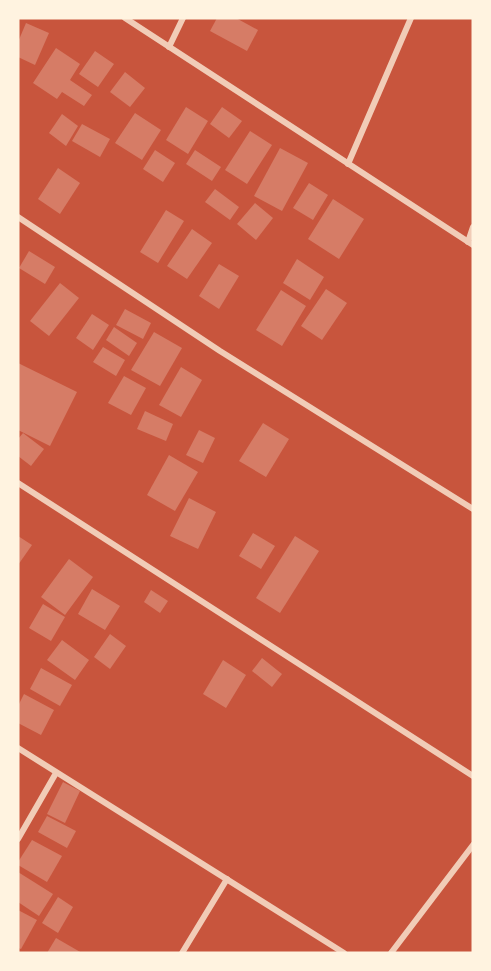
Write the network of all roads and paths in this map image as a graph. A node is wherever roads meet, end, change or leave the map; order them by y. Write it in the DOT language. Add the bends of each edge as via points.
graph roads {
  1 [pos="125,18"];
  2 [pos="183,18"];
  3 [pos="411,18"];
  4 [pos="169,47"];
  5 [pos="348,164"];
  6 [pos="18,217"];
  7 [pos="473,227"];
  8 [pos="470,244"];
  9 [pos="18,483"];
  10 [pos="473,509"];
  11 [pos="18,748"];
  12 [pos="56,773"];
  13 [pos="473,776"];
  14 [pos="18,839"];
  15 [pos="473,845"];
  16 [pos="227,879"];
  17 [pos="182,953"];
  18 [pos="344,953"];
  19 [pos="391,953"];
  1 -- 4 [label="street"];
  2 -- 4 [label="street"];
  3 -- 5 [label="street"];
  4 -- 5 [label="street"];
  5 -- 8 [label="street"];
  6 -- 10 [label="street" via="220,351"];
  7 -- 8 [label="street"];
  9 -- 13 [label="street"];
  11 -- 12 [label="street"];
  12 -- 14 [label="street"];
  12 -- 16 [label="street"];
  15 -- 19 [label="street"];
  16 -- 17 [label="street"];
  16 -- 18 [label="street"];
}
